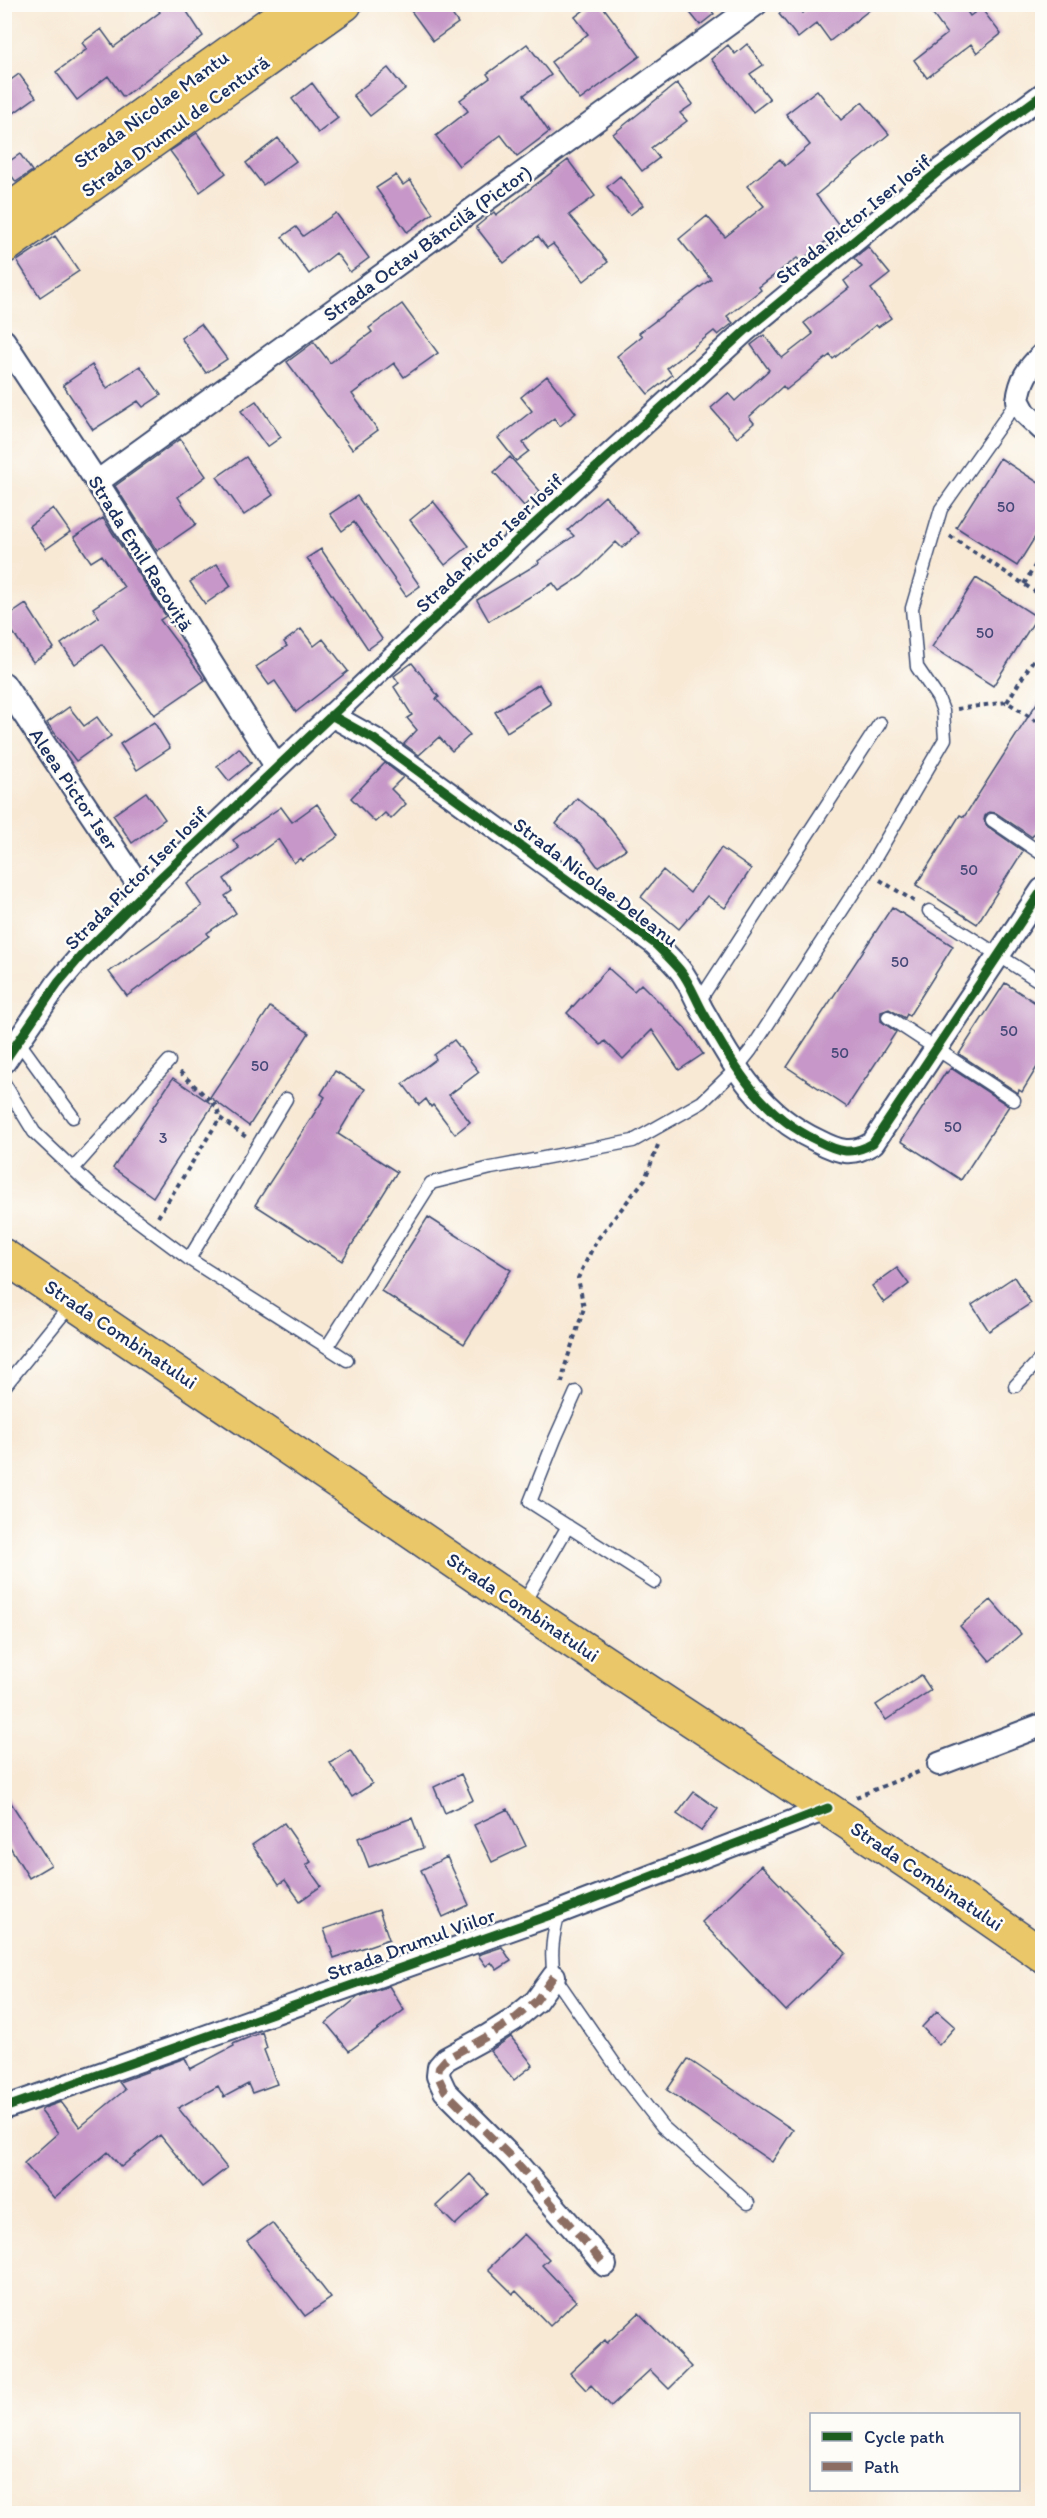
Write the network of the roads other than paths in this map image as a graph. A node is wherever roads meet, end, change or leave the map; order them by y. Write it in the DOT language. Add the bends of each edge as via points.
graph roads {
  1 [pos="297,4"];
  2 [pos="345,4"];
  3 [pos="756,4"];
  4 [pos="1042,95"];
  5 [pos="4,214"];
  6 [pos="4,247"];
  7 [pos="4,341"];
  8 [pos="1042,355"];
  9 [pos="1018,400"];
  10 [pos="1042,429"];
  11 [pos="97,482"];
  12 [pos="4,684"];
  13 [pos="331,715"];
  14 [pos="880,723"];
  15 [pos="276,766"];
  16 [pos="992,820"];
  17 [pos="1042,854"];
  18 [pos="1042,890"];
  19 [pos="144,893"];
  20 [pos="930,911"];
  21 [pos="998,955"];
  22 [pos="1042,983"];
  23 [pos="698,1003"];
  24 [pos="888,1017"];
  25 [pos="18,1041"];
  26 [pos="936,1048"];
  27 [pos="169,1061"];
  28 [pos="4,1062"];
  29 [pos="736,1069"];
  30 [pos="4,1083"];
  31 [pos="286,1099"];
  32 [pos="1014,1100"];
  33 [pos="74,1117"];
  34 [pos="73,1169"];
  35 [pos="4,1256"];
  36 [pos="189,1259"];
  37 [pos="73,1302"];
  38 [pos="327,1347"];
  39 [pos="1042,1357"];
  40 [pos="347,1360"];
  41 [pos="1016,1386"];
  42 [pos="4,1388"];
  43 [pos="576,1392"];
  44 [pos="568,1526"];
  45 [pos="655,1582"];
  46 [pos="521,1607"];
  47 [pos="1042,1725"];
  48 [pos="939,1764"];
  49 [pos="828,1808"];
  50 [pos="559,1912"];
  51 [pos="1042,1955"];
  52 [pos="554,1976"];
  53 [pos="4,2108"];
  54 [pos="748,2203"];
  55 [pos="605,2265"];
  1 -- 5 [label="main road, Strada Nicolae Mantu"];
  2 -- 6 [label="main road, Strada Drumul de Centură"];
  3 -- 11 [label="street, Strada Octav Băncilă (Pictor)"];
  4 -- 13 [label="street, Strada Pictor Iser Iosif" via="939,171 746,330"];
  7 -- 11 [label="street, Strada Emil Racoviță"];
  8 -- 9 [label="street" via="1021,382"];
  9 -- 10 [label="street"];
  9 -- 29 [label="lane" via="941,509 912,608 917,667 943,711 945,740 867,872"];
  11 -- 15 [label="street, Strada Emil Racoviță"];
  12 -- 19 [label="street, Aleea Pictor Iser"];
  13 -- 15 [label="street, Strada Pictor Iser Iosif"];
  13 -- 23 [label="street, Strada Nicolae Deleanu" via="374,739 654,943 680,970"];
  14 -- 23 [label="lane"];
  15 -- 19 [label="street, Strada Pictor Iser Iosif"];
  16 -- 17 [label="lane"];
  18 -- 21 [label="street, Strada Nicolae Deleanu"];
  19 -- 25 [label="street, Strada Pictor Iser Iosif" via="58,983"];
  20 -- 21 [label="lane"];
  21 -- 22 [label="lane"];
  21 -- 26 [label="street, Strada Nicolae Deleanu"];
  23 -- 29 [label="street, Strada Nicolae Deleanu"];
  24 -- 26 [label="lane"];
  25 -- 28 [label="street, Strada Pictor Iser Iosif"];
  25 -- 33 [label="lane"];
  26 -- 29 [label="street, Strada Nicolae Deleanu" via="873,1143 860,1151 830,1148 804,1135 764,1105"];
  26 -- 32 [label="lane"];
  27 -- 34 [label="lane"];
  29 -- 38 [label="lane" via="702,1102 633,1141 491,1168 431,1184"];
  30 -- 34 [label="lane" via="34,1132"];
  31 -- 36 [label="lane"];
  34 -- 36 [label="lane"];
  35 -- 37 [label="main road, Strada Combinatului"];
  36 -- 38 [label="lane"];
  37 -- 42 [label="lane"];
  37 -- 46 [label="main road, Strada Combinatului"];
  38 -- 40 [label="lane"];
  39 -- 41 [label="lane"];
  43 -- 44 [label="lane" via="530,1502"];
  44 -- 45 [label="lane"];
  44 -- 46 [label="lane"];
  46 -- 49 [label="main road, Strada Combinatului"];
  47 -- 48 [label="street"];
  49 -- 50 [label="street, Strada Drumul Viilor"];
  49 -- 51 [label="main road, Strada Combinatului"];
  50 -- 52 [label="lane" via="552,1941"];
  50 -- 53 [label="street, Strada Drumul Viilor"];
  52 -- 54 [label="lane" via="622,2076 662,2126"];
  52 -- 55 [label="street" via="537,2001 446,2059 438,2076 445,2091 513,2160"];
}
